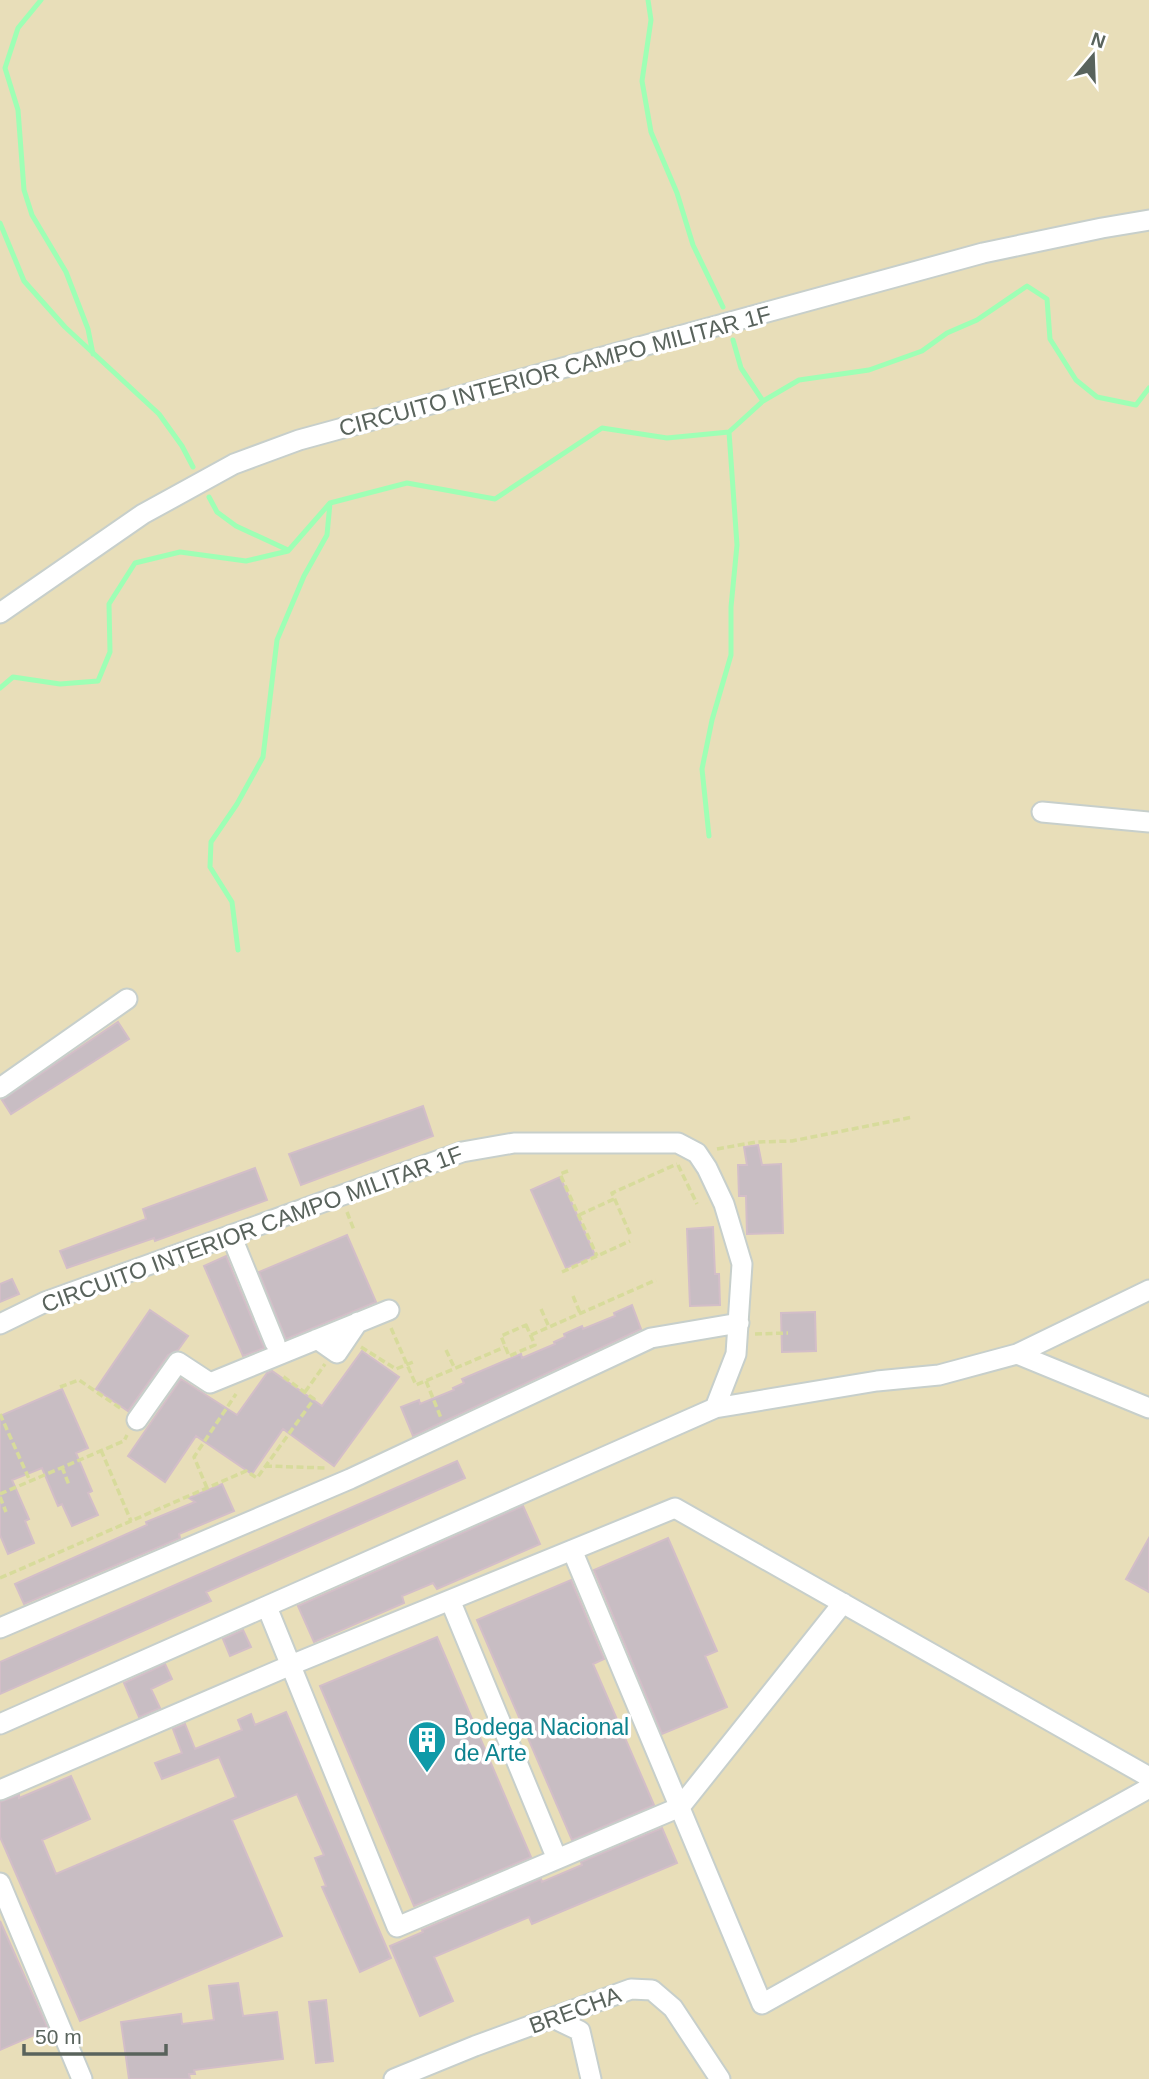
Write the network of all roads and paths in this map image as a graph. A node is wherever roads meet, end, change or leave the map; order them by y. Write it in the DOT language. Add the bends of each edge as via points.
graph roads {
  1 [pos="1149,220"];
  2 [pos="0,613"];
  3 [pos="1042,812"];
  4 [pos="1149,822"];
  5 [pos="127,999"];
  6 [pos="0,1088"];
  7 [pos="913,1117"];
  8 [pos="712,1150"];
  9 [pos="674,1156"];
  10 [pos="677,1164"];
  11 [pos="568,1171"];
  12 [pos="614,1199"];
  13 [pos="344,1203"];
  14 [pos="697,1204"];
  15 [pos="579,1215"];
  16 [pos="354,1230"];
  17 [pos="630,1234"];
  18 [pos="231,1235"];
  19 [pos="631,1241"];
  20 [pos="597,1256"];
  21 [pos="562,1272"];
  22 [pos="656,1280"];
  23 [pos="1149,1290"];
  24 [pos="573,1296"];
  25 [pos="541,1310"];
  26 [pos="387,1311"];
  27 [pos="581,1313"];
  28 [pos="0,1324"];
  29 [pos="549,1327"];
  30 [pos="746,1328"];
  31 [pos="788,1333"];
  32 [pos="531,1335"];
  33 [pos="346,1337"];
  34 [pos="317,1339"];
  35 [pos="275,1343"];
  36 [pos="505,1347"];
  37 [pos="446,1350"];
  38 [pos="1017,1354"];
  39 [pos="259,1363"];
  40 [pos="410,1364"];
  41 [pos="454,1368"];
  42 [pos="426,1381"];
  43 [pos="60,1388"];
  44 [pos="305,1391"];
  45 [pos="715,1408"];
  46 [pos="1149,1408"];
  47 [pos="0,1414"];
  48 [pos="137,1420"];
  49 [pos="448,1433"];
  50 [pos="101,1450"];
  51 [pos="265,1466"];
  52 [pos="62,1467"];
  53 [pos="350,1479"];
  54 [pos="30,1481"];
  55 [pos="69,1485"];
  56 [pos="207,1488"];
  57 [pos="0,1495"];
  58 [pos="6,1512"];
  59 [pos="131,1521"];
  60 [pos="572,1550"];
  61 [pos="0,1578"];
  62 [pos="450,1600"];
  63 [pos="843,1603"];
  64 [pos="267,1607"];
  65 [pos="0,1628"];
  66 [pos="291,1665"];
  67 [pos="0,1724"];
  68 [pos="1149,1777"];
  69 [pos="1149,1788"];
  70 [pos="0,1790"];
  71 [pos="680,1807"];
  72 [pos="557,1859"];
  73 [pos="0,1883"];
  74 [pos="553,2018"];
  75 [pos="82,2079"];
  76 [pos="394,2079"];
  77 [pos="591,2079"];
  78 [pos="720,2079"];
  1 -- 2 [label="street, CIRCUITO INTERIOR CAMPO MILITAR 1F" via="984,253 299,440 234,464 143,514"];
  3 -- 4 [label="street"];
  5 -- 6 [label="street"];
  7 -- 8 [label="path" via="792,1141"];
  9 -- 10 [label="path"];
  10 -- 12 [label="path" via="612,1193"];
  10 -- 14 [label="path"];
  11 -- 15 [label="path" via="560,1174"];
  12 -- 15 [label="path"];
  12 -- 17 [label="path"];
  13 -- 16 [label="path"];
  15 -- 20 [label="path"];
  18 -- 28 [label="street, CIRCUITO INTERIOR CAMPO MILITAR 1F" via="46,1302"];
  18 -- 30 [label="street, CIRCUITO INTERIOR CAMPO MILITAR 1F" via="462,1152 514,1143 678,1143 697,1153 724,1204 742,1264"];
  18 -- 35 [label="street"];
  19 -- 20 [label="path"];
  20 -- 21 [label="path"];
  22 -- 27 [label="path"];
  23 -- 38 [label="street"];
  24 -- 27 [label="path"];
  25 -- 29 [label="path"];
  26 -- 33 [label="street"];
  26 -- 40 [label="path"];
  27 -- 29 [label="path"];
  29 -- 32 [label="path"];
  30 -- 31 [label="path"];
  30 -- 45 [label="street, CIRCUITO INTERIOR CAMPO MILITAR 1F"];
  30 -- 49 [label="street" via="651,1338"];
  32 -- 36 [label="path" via="535,1345 509,1356"];
  32 -- 36 [label="path" via="526,1325 501,1336"];
  33 -- 34 [label="street"];
  33 -- 34 [label="street"];
  33 -- 40 [label="path" via="396,1369"];
  33 -- 44 [label="path"];
  34 -- 39 [label="street"];
  36 -- 41 [label="path"];
  37 -- 41 [label="path"];
  38 -- 45 [label="street" via="939,1375"];
  38 -- 46 [label="street"];
  39 -- 48 [label="street" via="210,1383 178,1362"];
  39 -- 51 [label="path" via="314,1399"];
  39 -- 56 [label="path" via="194,1457"];
  40 -- 42 [label="path" via="416,1385"];
  41 -- 42 [label="path"];
  42 -- 49 [label="path"];
  43 -- 48 [label="path" via="79,1380"];
  45 -- 64 [label="street"];
  47 -- 54 [label="path"];
  48 -- 50 [label="path" via="124,1441"];
  49 -- 53 [label="street"];
  50 -- 52 [label="path"];
  50 -- 59 [label="path"];
  51 -- 53 [label="path" via="337,1468"];
  51 -- 56 [label="path" via="257,1478 246,1471"];
  52 -- 54 [label="path"];
  52 -- 55 [label="path"];
  53 -- 65 [label="street"];
  54 -- 57 [label="path"];
  56 -- 59 [label="path"];
  57 -- 58 [label="path"];
  59 -- 61 [label="path"];
  60 -- 62 [label="street"];
  60 -- 63 [label="street" via="676,1508"];
  60 -- 71 [label="street"];
  62 -- 66 [label="street"];
  62 -- 72 [label="street"];
  63 -- 68 [label="street"];
  63 -- 71 [label="street"];
  64 -- 66 [label="street"];
  64 -- 67 [label="street"];
  66 -- 70 [label="street"];
  66 -- 72 [label="street" via="397,1927"];
  69 -- 71 [label="street" via="762,2004"];
  71 -- 72 [label="street"];
  73 -- 75 [label="street"];
  74 -- 76 [label="street, BRECHA"];
  74 -- 77 [label="street" via="580,2031"];
  74 -- 78 [label="street, BRECHA" via="631,1989 652,1990 673,2008"];
}
